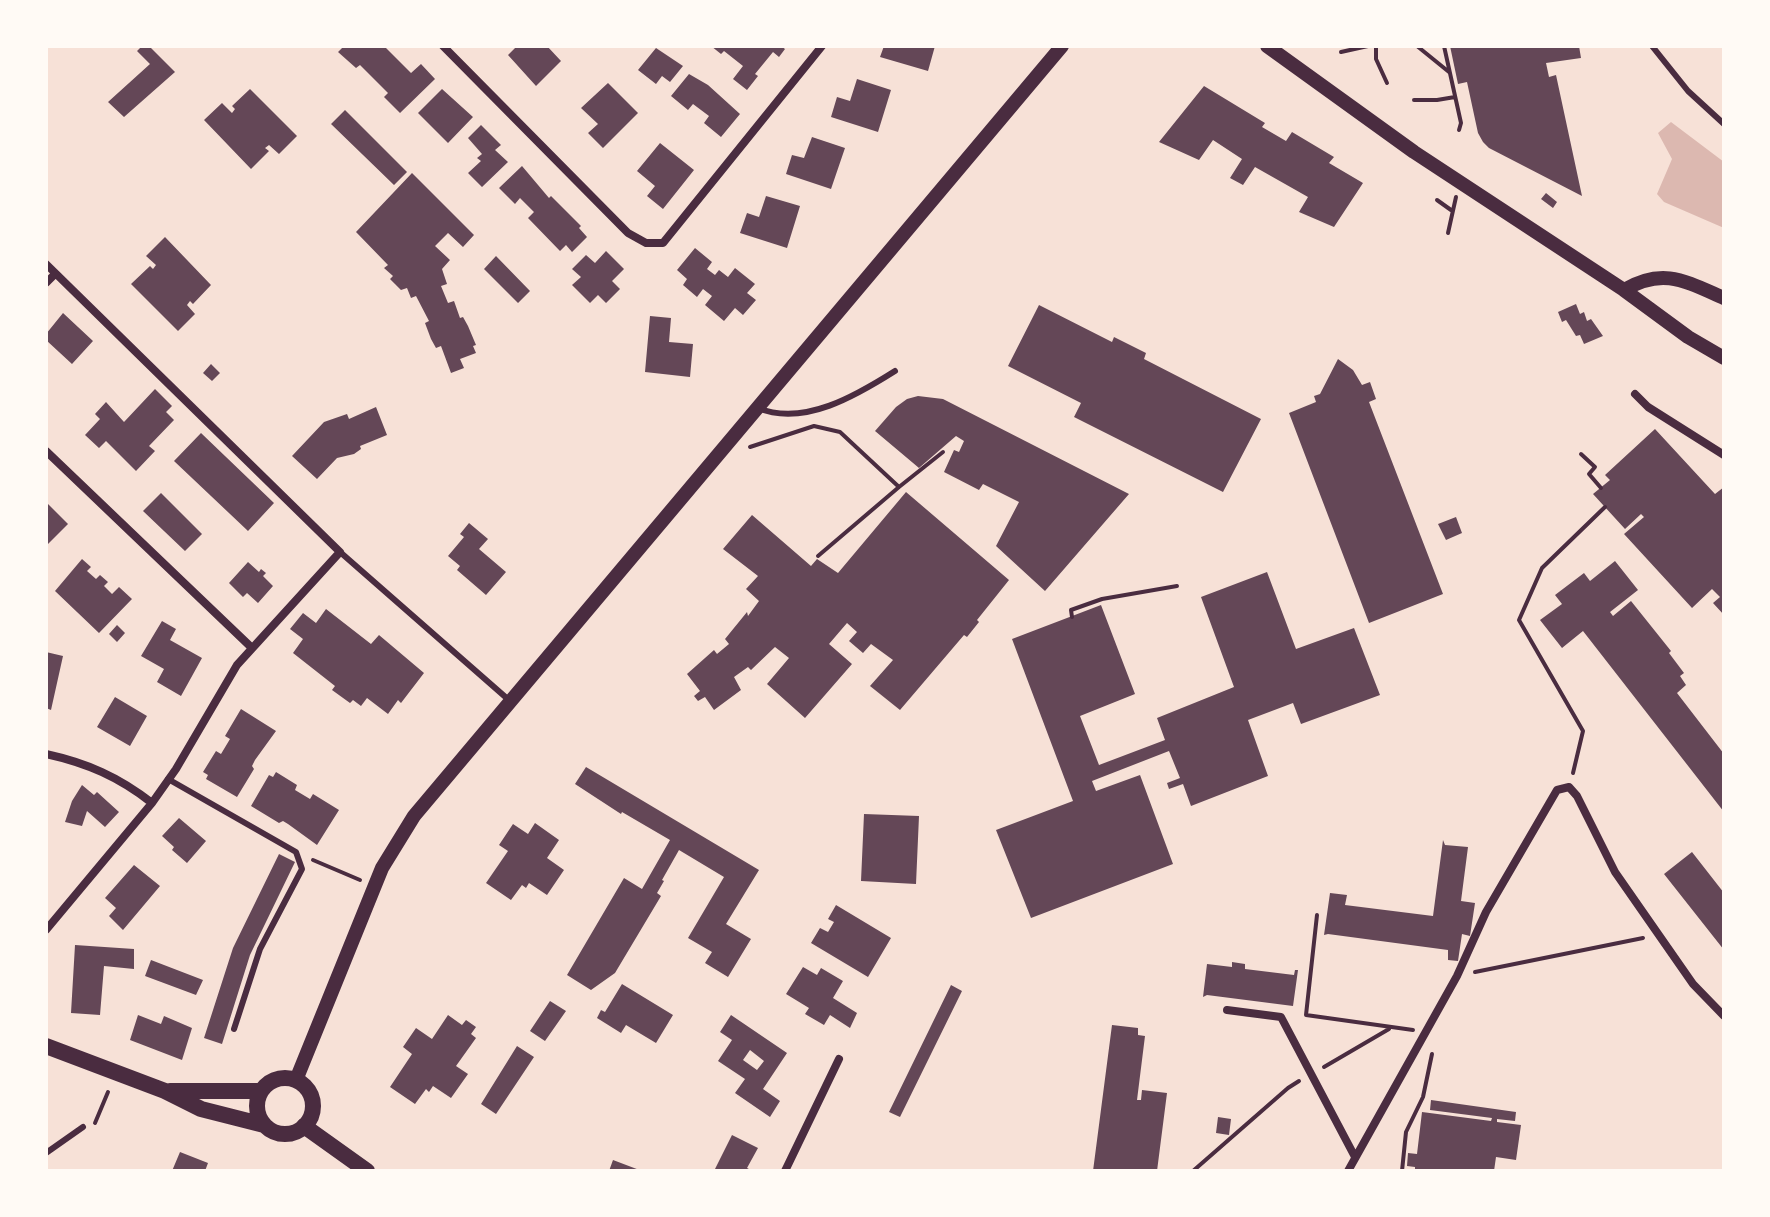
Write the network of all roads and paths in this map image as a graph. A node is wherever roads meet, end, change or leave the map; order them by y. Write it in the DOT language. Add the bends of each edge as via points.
graph roads {
  1 [pos="443,46"];
  2 [pos="822,46"];
  3 [pos="1062,46"];
  4 [pos="1267,46"];
  5 [pos="1368,46"];
  6 [pos="1376,46"];
  7 [pos="1417,46"];
  8 [pos="1444,46"];
  9 [pos="1652,46"];
  10 [pos="1341,52"];
  11 [pos="1449,72"];
  12 [pos="1387,83"];
  13 [pos="1455,97"];
  14 [pos="1414,100"];
  15 [pos="1724,124"];
  16 [pos="1459,130"];
  17 [pos="1456,195"];
  18 [pos="1437,200"];
  19 [pos="1451,210"];
  20 [pos="1448,233"];
  21 [pos="46,264"];
  22 [pos="55,274"];
  23 [pos="46,283"];
  24 [pos="1624,290"];
  25 [pos="1724,298"];
  26 [pos="1724,358"];
  27 [pos="895,371"];
  28 [pos="1635,394"];
  29 [pos="756,408"];
  30 [pos="747,448"];
  31 [pos="46,451"];
  32 [pos="943,452"];
  33 [pos="1581,454"];
  34 [pos="1724,455"];
  35 [pos="899,487"];
  36 [pos="1601,488"];
  37 [pos="1605,507"];
  38 [pos="340,552"];
  39 [pos="818,556"];
  40 [pos="1177,586"];
  41 [pos="1072,617"];
  42 [pos="252,648"];
  43 [pos="510,701"];
  44 [pos="46,754"];
  45 [pos="168,779"];
  46 [pos="1569,787"];
  47 [pos="152,803"];
  48 [pos="296,852"];
  49 [pos="375,886"];
  50 [pos="1317,915"];
  51 [pos="46,930"];
  52 [pos="1659,935"];
  53 [pos="1457,976"];
  54 [pos="1227,1010"];
  55 [pos="1724,1016"];
  56 [pos="1391,1028"];
  57 [pos="234,1029"];
  58 [pos="1426,1032"];
  59 [pos="46,1046"];
  60 [pos="839,1059"];
  61 [pos="1311,1074"];
  62 [pos="296,1080"];
  63 [pos="165,1091"];
  64 [pos="261,1091"];
  65 [pos="108,1092"];
  66 [pos="264,1125"];
  67 [pos="304,1126"];
  68 [pos="83,1127"];
  69 [pos="91,1132"];
  70 [pos="46,1153"];
  71 [pos="1355,1157"];
  72 [pos="367,1171"];
  73 [pos="785,1171"];
  74 [pos="1193,1171"];
  75 [pos="1348,1171"];
  76 [pos="1402,1171"];
  1 -- 2 [label="street" via="628,233 646,243 663,243"];
  3 -- 29 [label="street"];
  4 -- 24 [label="street" via="1414,152"];
  5 -- 10 [label="path"];
  6 -- 12 [label="path"];
  7 -- 11 [label="path"];
  8 -- 11 [label="path"];
  9 -- 15 [label="lane" via="1688,91"];
  11 -- 13 [label="path"];
  13 -- 14 [label="path"];
  13 -- 16 [label="path"];
  17 -- 19 [label="path"];
  18 -- 19 [label="path"];
  19 -- 20 [label="path"];
  21 -- 22 [label="street"];
  22 -- 23 [label="street"];
  22 -- 38 [label="street"];
  24 -- 25 [label="street" via="1658,277"];
  24 -- 26 [label="street"];
  27 -- 29 [label="lane" via="856,396 805,412 772,414"];
  28 -- 34 [label="street"];
  29 -- 43 [label="street"];
  30 -- 35 [label="path" via="814,426 840,432"];
  31 -- 42 [label="street"];
  32 -- 35 [label="path"];
  33 -- 36 [label="path" via="1595,467 1589,474"];
  35 -- 39 [label="path"];
  37 -- 46 [label="path" via="1542,568 1519,620 1583,731"];
  38 -- 42 [label="street"];
  38 -- 43 [label="lane"];
  40 -- 41 [label="path" via="1102,599 1071,610"];
  42 -- 45 [label="street"];
  43 -- 49 [label="street" via="414,816"];
  44 -- 47 [label="street" via="99,769"];
  45 -- 47 [label="street"];
  45 -- 48 [label="lane"];
  46 -- 52 [label="street" via="1615,872"];
  46 -- 53 [label="street" via="1557,790 1486,912"];
  47 -- 51 [label="street"];
  48 -- 49 [label="path"];
  48 -- 57 [label="lane" via="302,869 260,949"];
  49 -- 62 [label="street"];
  50 -- 56 [label="path" via="1306,1015"];
  52 -- 53 [label="path"];
  52 -- 55 [label="street" via="1693,984"];
  53 -- 58 [label="street"];
  54 -- 61 [label="street" via="1281,1017"];
  56 -- 58 [label="path"];
  56 -- 61 [label="path"];
  58 -- 71 [label="street"];
  58 -- 76 [label="path" via="1433,1051 1423,1097 1406,1132"];
  59 -- 63 [label="main road"];
  60 -- 73 [label="street"];
  61 -- 71 [label="street"];
  61 -- 74 [label="path"];
  62 -- 64 [label="main road" via="272,1080"];
  62 -- 67 [label="main road" via="312,1100"];
  63 -- 64 [label="main road"];
  63 -- 66 [label="main road" via="201,1109"];
  64 -- 66 [label="main road" via="256,1108"];
  65 -- 69 [label="path"];
  66 -- 67 [label="main road" via="279,1134"];
  67 -- 72 [label="main road"];
  68 -- 70 [label="lane"];
  71 -- 75 [label="street"];
}
